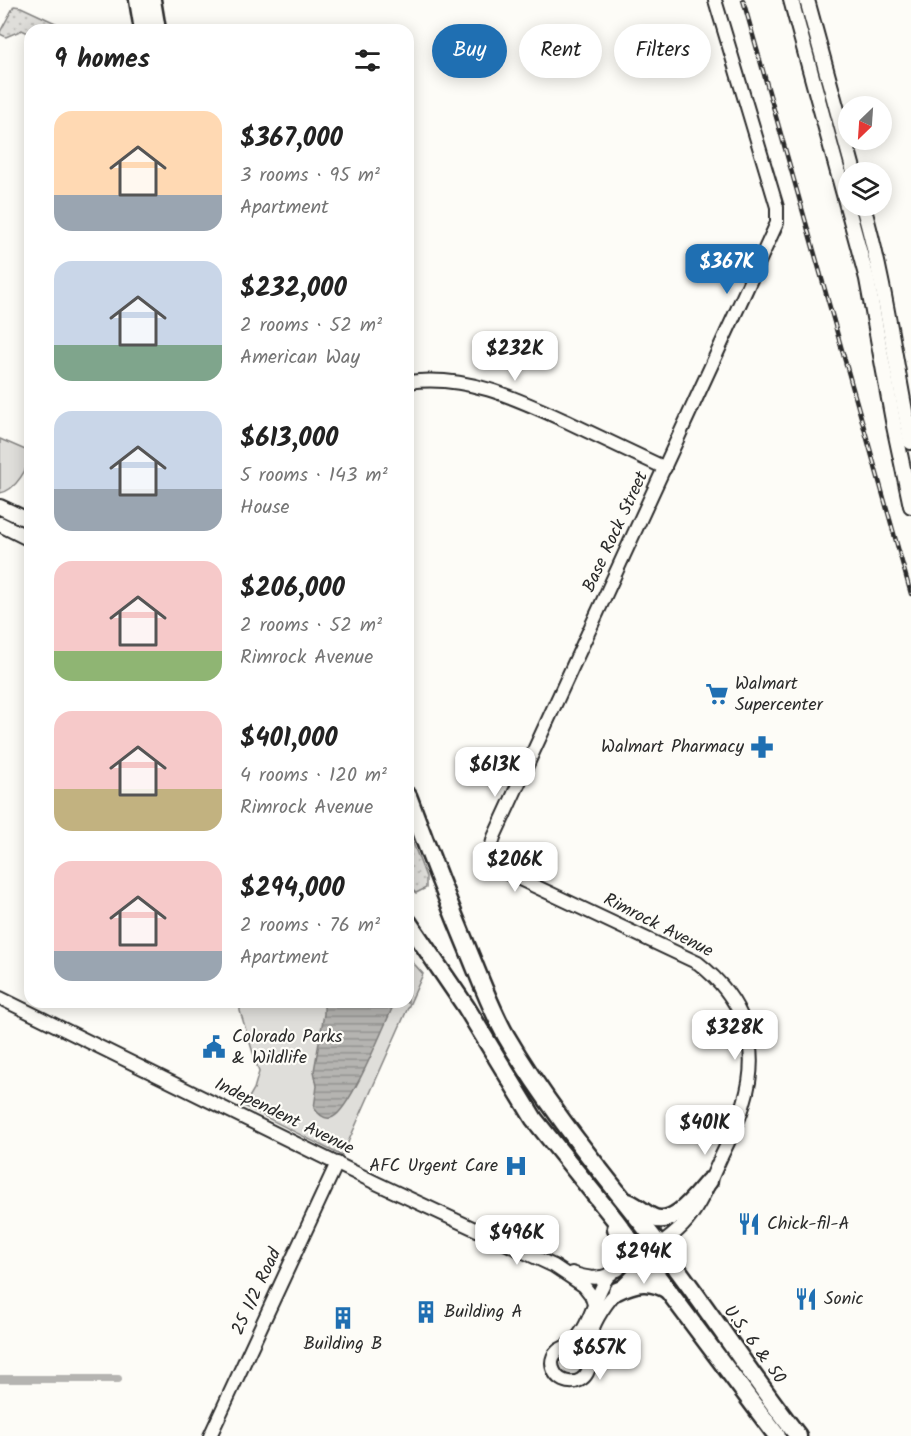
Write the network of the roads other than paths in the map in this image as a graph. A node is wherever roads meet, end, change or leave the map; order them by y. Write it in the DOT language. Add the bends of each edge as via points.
graph roads {
  1 [pos="138,0"];
  2 [pos="152,0"];
  3 [pos="715,0"];
  4 [pos="791,0"];
  5 [pos="807,0"];
  6 [pos="141,24"];
  7 [pos="156,24"];
  8 [pos="851,162"];
  9 [pos="865,216"];
  10 [pos="414,381"];
  11 [pos="911,442"];
  12 [pos="665,468"];
  13 [pos="911,506"];
  14 [pos="0,507"];
  15 [pos="24,518"];
  16 [pos="0,524"];
  17 [pos="24,536"];
  18 [pos="414,811"];
  19 [pos="489,856"];
  20 [pos="414,931"];
  21 [pos="0,998"];
  22 [pos="337,1163"];
  23 [pos="710,1181"];
  24 [pos="622,1200"];
  25 [pos="616,1221"];
  26 [pos="659,1246"];
  27 [pos="644,1258"];
  28 [pos="554,1266"];
  29 [pos="614,1271"];
  30 [pos="616,1292"];
  31 [pos="670,1292"];
  32 [pos="594,1304"];
  33 [pos="566,1346"];
  34 [pos="588,1358"];
  35 [pos="210,1436"];
  36 [pos="777,1436"];
  37 [pos="798,1436"];
  1 -- 6 [label="highway"];
  2 -- 7 [label="highway"];
  3 -- 12 [label="street, Base Rock Street" via="777,207 777,223"];
  4 -- 13 [label="main road" via="867,279"];
  5 -- 8 [label="main road"];
  9 -- 11 [label="main road"];
  10 -- 12 [label="street" via="449,381 499,392"];
  12 -- 19 [label="street, Base Rock Street" via="494,837"];
  14 -- 15 [label="main road"];
  16 -- 17 [label="main road"];
  18 -- 24 [label="highway, U.S. 6 & 50" via="492,1010 537,1084"];
  19 -- 23 [label="street, Rimrock Avenue" via="505,872 685,956 711,973 732,997 748,1037 748,1084 742,1110"];
  20 -- 25 [label="highway, U.S. 6 & 50" via="534,1119"];
  21 -- 22 [label="street, Independent Avenue"];
  22 -- 28 [label="street, Independent Avenue"];
  22 -- 35 [label="street, 25 1/2 Road"];
  23 -- 24 [label="highway" via="674,1216 667,1218 652,1217"];
  23 -- 26 [label="street, Rimrock Avenue" via="688,1220"];
  24 -- 26 [label="highway, U.S. 6 & 50"];
  25 -- 27 [label="highway, U.S. 6 & 50"];
  25 -- 29 [label="highway" via="622,1246"];
  26 -- 27 [label="street, Rimrock Avenue"];
  26 -- 37 [label="highway, U.S. 6 & 50"];
  27 -- 29 [label="street, Independent Avenue" via="624,1262"];
  27 -- 30 [label="street" via="635,1274"];
  27 -- 31 [label="highway, U.S. 6 & 50"];
  28 -- 29 [label="street, Independent Avenue" via="592,1278 603,1278"];
  28 -- 32 [label="street, Independent Avenue" via="584,1286"];
  29 -- 32 [label="street"];
  30 -- 31 [label="highway" via="648,1282"];
  30 -- 34 [label="street" via="590,1335"];
  31 -- 36 [label="highway, U.S. 6 & 50"];
  32 -- 33 [label="street" via="577,1339"];
  33 -- 34 [label="street" via="578,1347"];
  33 -- 34 [label="street" via="557,1352 552,1363 563,1381 583,1378 588,1371"];
}
